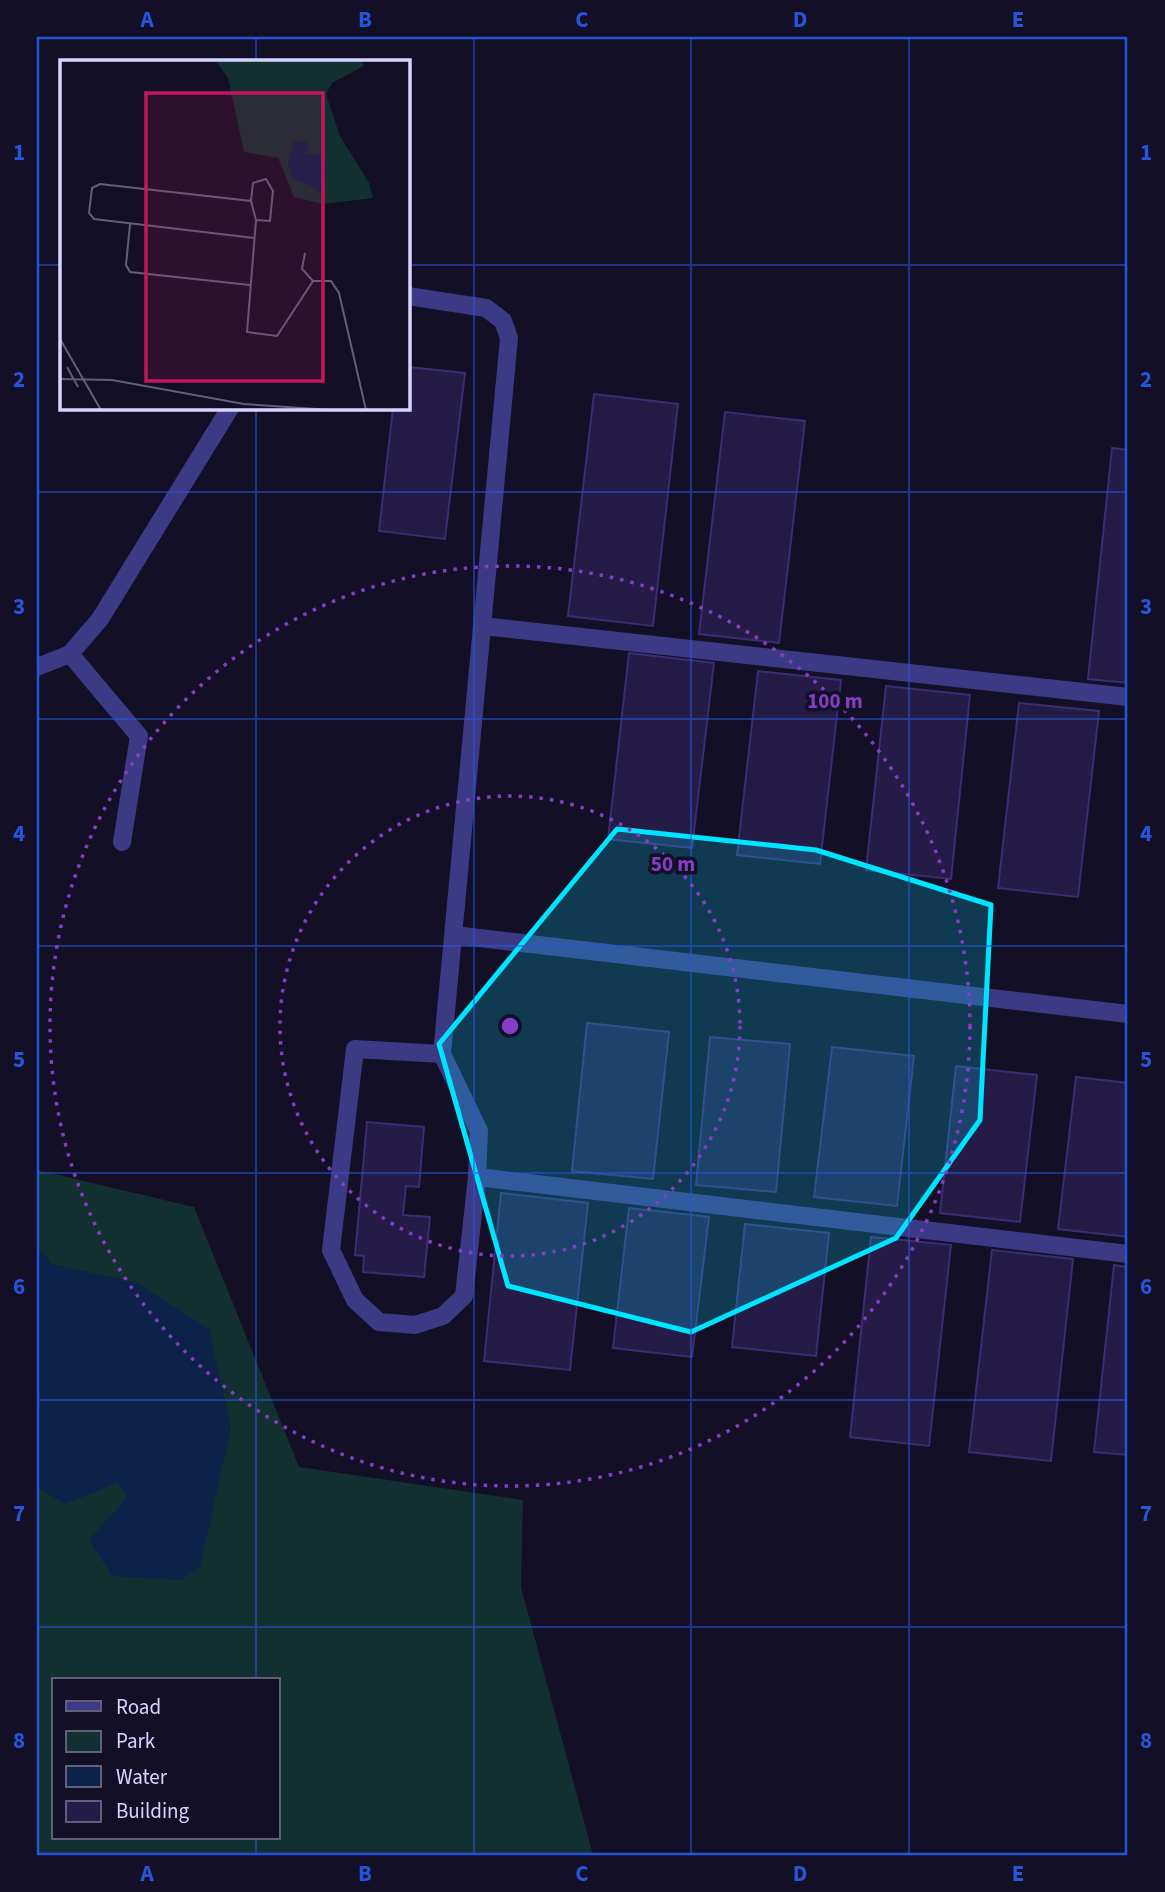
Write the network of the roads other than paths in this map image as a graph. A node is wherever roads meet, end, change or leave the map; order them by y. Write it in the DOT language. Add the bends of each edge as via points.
graph roads {
  1 [pos="410,296"];
  2 [pos="229,410"];
  3 [pos="483,626"];
  4 [pos="70,654"];
  5 [pos="37,667"];
  6 [pos="1128,697"];
  7 [pos="122,842"];
  8 [pos="454,935"];
  9 [pos="1128,1014"];
  10 [pos="442,1054"];
  11 [pos="477,1177"];
  12 [pos="1128,1254"];
  1 -- 3 [label="lane" via="486,308 502,321 509,338"];
  2 -- 4 [label="lane" via="100,619"];
  3 -- 6 [label="lane"];
  3 -- 8 [label="lane"];
  4 -- 5 [label="lane"];
  4 -- 7 [label="lane" via="139,736"];
  8 -- 9 [label="lane"];
  8 -- 10 [label="lane"];
  10 -- 11 [label="lane" via="480,1131"];
  10 -- 11 [label="lane" via="355,1049 331,1250 355,1300 379,1322 415,1325 443,1316 464,1296"];
  11 -- 12 [label="lane"];
}
